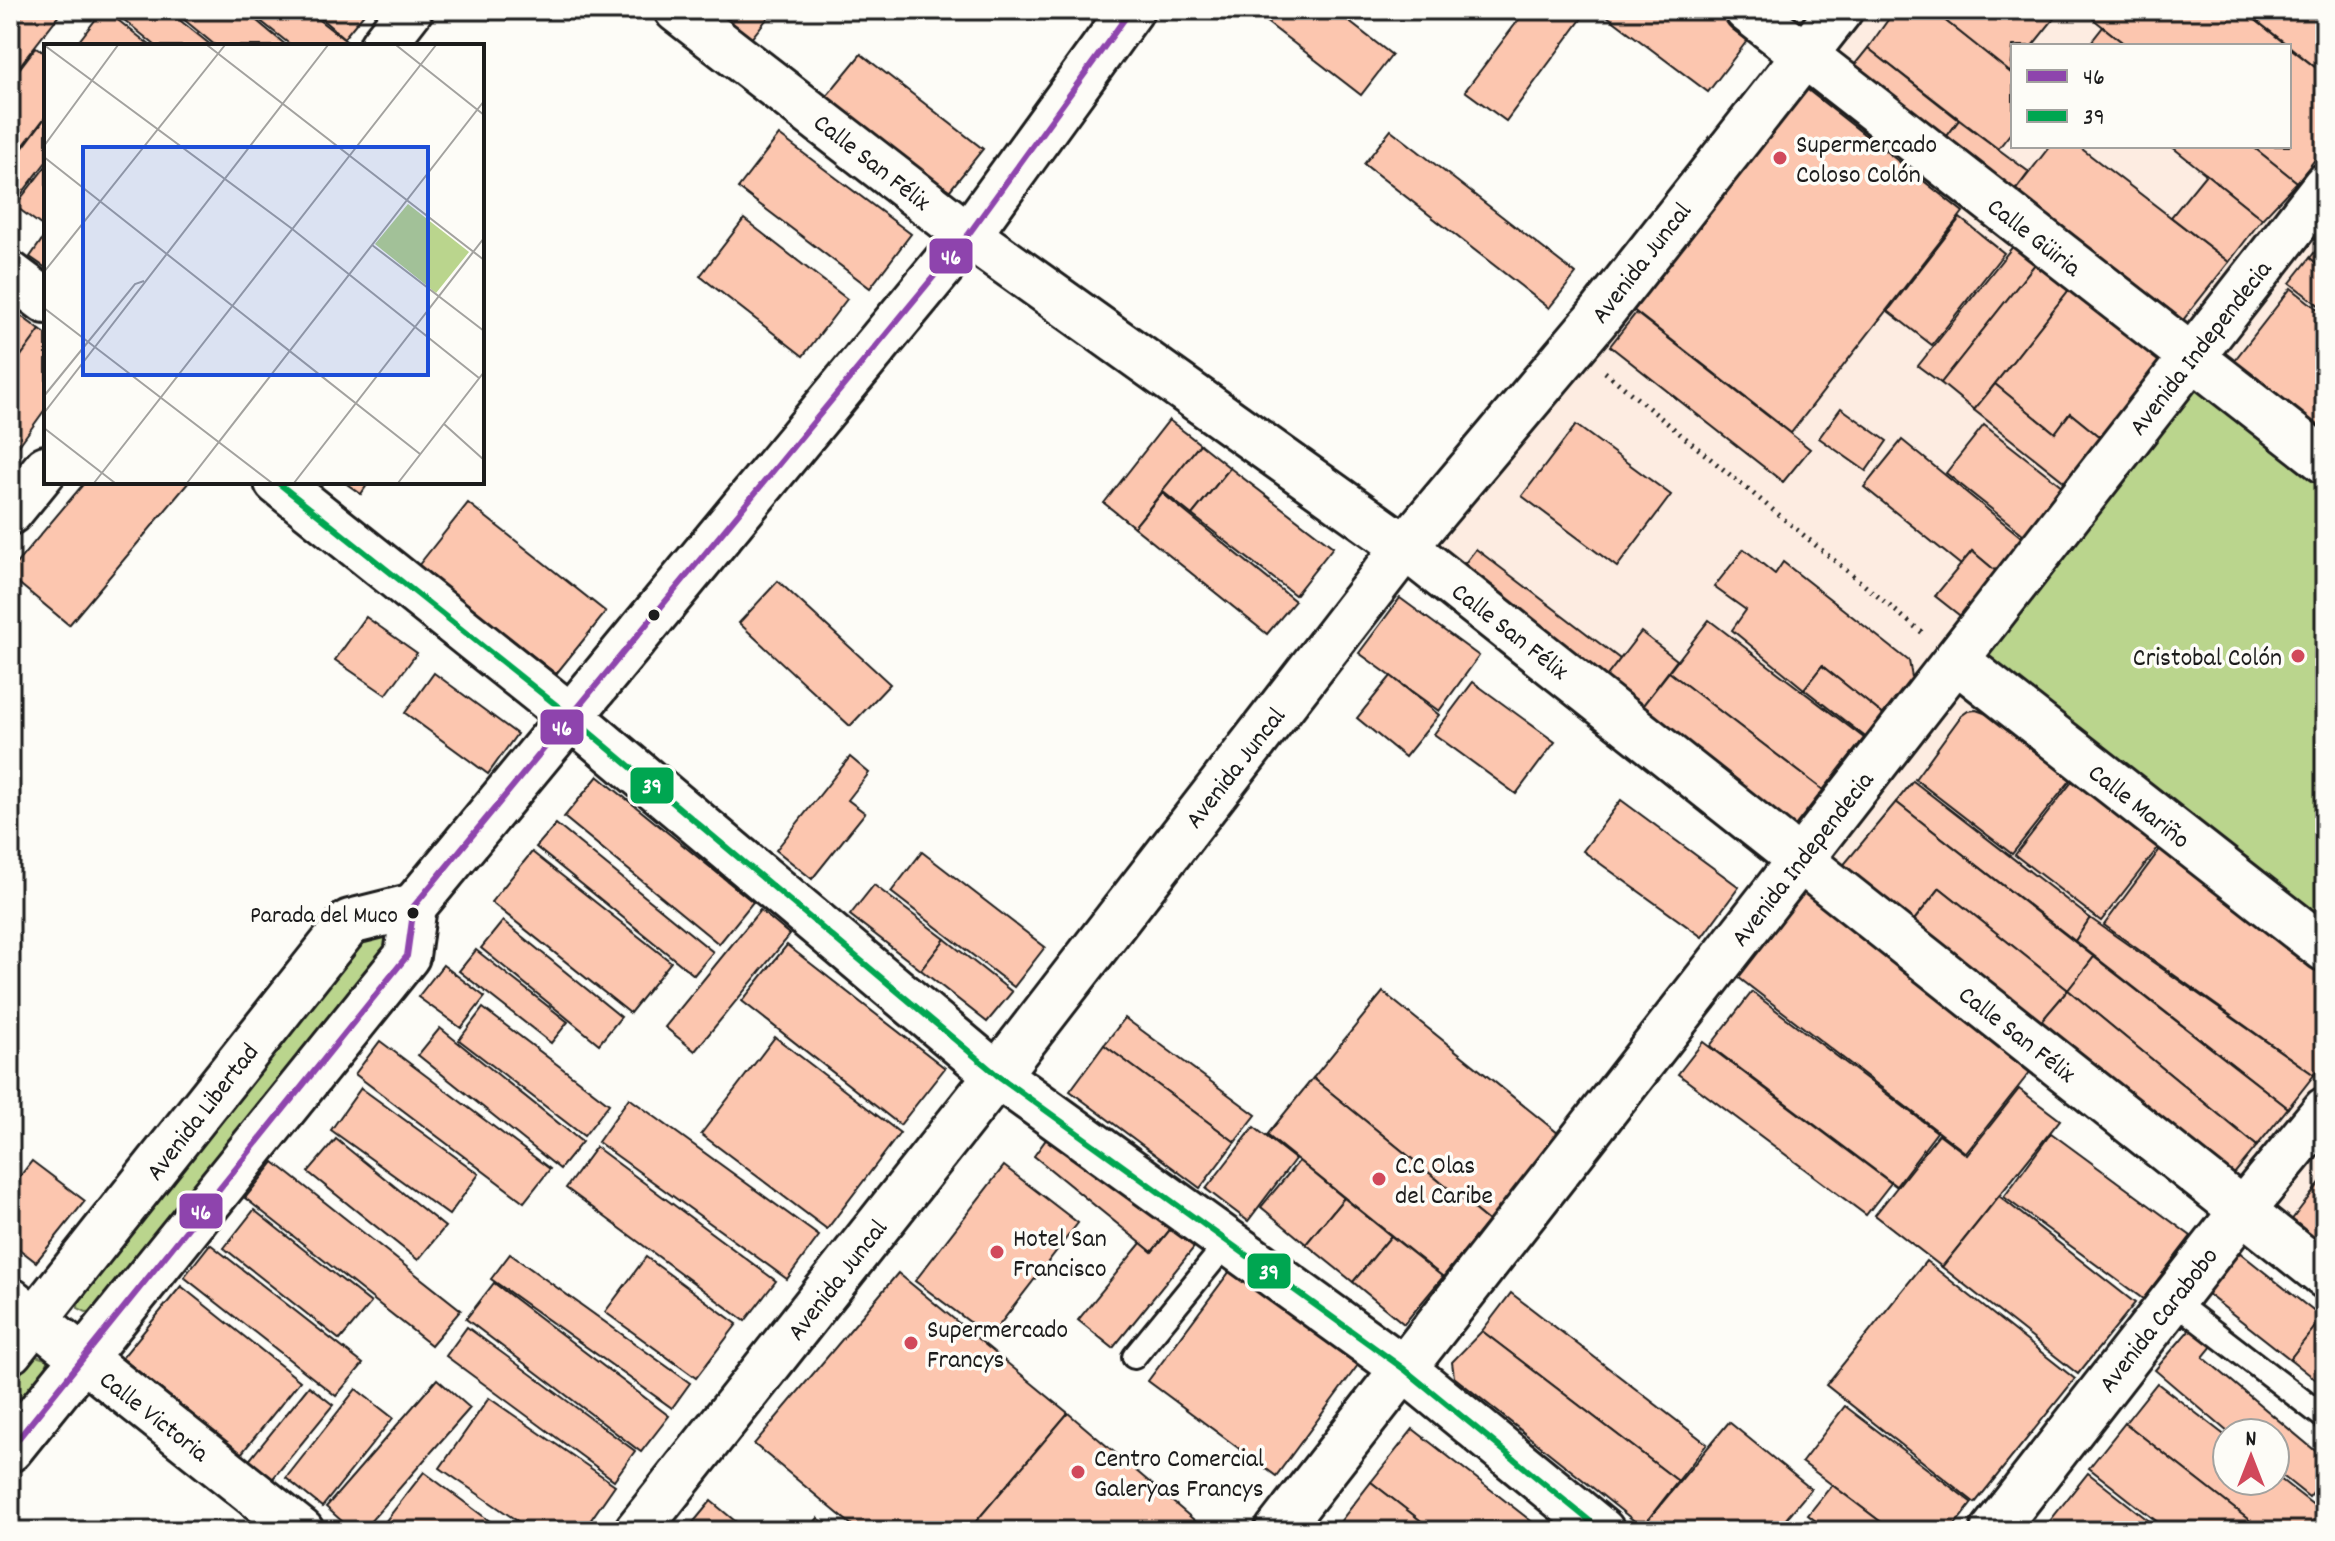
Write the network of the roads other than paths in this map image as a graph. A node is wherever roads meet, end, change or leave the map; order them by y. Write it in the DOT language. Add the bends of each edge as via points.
graph roads {
  1 [pos="410,10"];
  2 [pos="677,10"];
  3 [pos="1131,10"];
  4 [pos="1747,10"];
  5 [pos="1840,10"];
  6 [pos="384,44"];
  7 [pos="1804,54"];
  8 [pos="2325,186"];
  9 [pos="968,235"];
  10 [pos="10,274"];
  11 [pos="44,300"];
  12 [pos="2191,358"];
  13 [pos="2325,461"];
  14 [pos="44,470"];
  15 [pos="280,484"];
  16 [pos="10,512"];
  17 [pos="1405,547"];
  18 [pos="1956,660"];
  19 [pos="570,716"];
  20 [pos="1800,860"];
  21 [pos="414,906"];
  22 [pos="2325,949"];
  23 [pos="997,1075"];
  24 [pos="2325,1110"];
  25 [pos="2242,1211"];
  26 [pos="1228,1242"];
  27 [pos="2325,1276"];
  28 [pos="2172,1300"];
  29 [pos="19,1323"];
  30 [pos="1134,1357"];
  31 [pos="83,1358"];
  32 [pos="1404,1369"];
  33 [pos="2325,1418"];
  34 [pos="10,1449"];
  35 [pos="301,1531"];
  36 [pos="637,1531"];
  37 [pos="1277,1531"];
  38 [pos="1602,1531"];
  39 [pos="1993,1531"];
  1 -- 6 [label="street"];
  2 -- 9 [label="street, Calle San Félix"];
  3 -- 9 [label="street"];
  4 -- 7 [label="street, Calle Güiria"];
  5 -- 7 [label="street, Avenida Juncal"];
  7 -- 12 [label="street, Calle Güiria"];
  7 -- 17 [label="street, Avenida Juncal" via="1574,346"];
  8 -- 12 [label="street, Avenida Independecia"];
  9 -- 17 [label="street, Calle San Félix"];
  9 -- 19 [label="street"];
  10 -- 11 [label="street"];
  12 -- 13 [label="street, Calle Güiria"];
  12 -- 18 [label="street, Avenida Independecia"];
  14 -- 16 [label="street"];
  15 -- 19 [label="street"];
  17 -- 20 [label="street, Calle San Félix"];
  17 -- 23 [label="street, Avenida Juncal"];
  18 -- 20 [label="street, Avenida Independecia"];
  18 -- 22 [label="street, Calle Mariño"];
  19 -- 21 [label="street"];
  19 -- 23 [label="street"];
  20 -- 25 [label="street, Calle San Félix"];
  20 -- 32 [label="street, Avenida Independecia"];
  21 -- 29 [label="street, Avenida Libertad" via="350,922"];
  21 -- 31 [label="street" via="407,956"];
  23 -- 26 [label="street"];
  23 -- 36 [label="street, Avenida Juncal"];
  24 -- 25 [label="street, Avenida Carabobo"];
  25 -- 27 [label="street, Calle San Félix"];
  25 -- 28 [label="street, Avenida Carabobo"];
  26 -- 30 [label="lane"];
  26 -- 32 [label="street"];
  28 -- 33 [label="lane"];
  28 -- 39 [label="street, Avenida Carabobo"];
  29 -- 31 [label="street, Calle Victoria"];
  31 -- 34 [label="street"];
  31 -- 35 [label="street, Calle Victoria"];
  32 -- 37 [label="street, Avenida Independecia"];
  32 -- 38 [label="street"];
}
